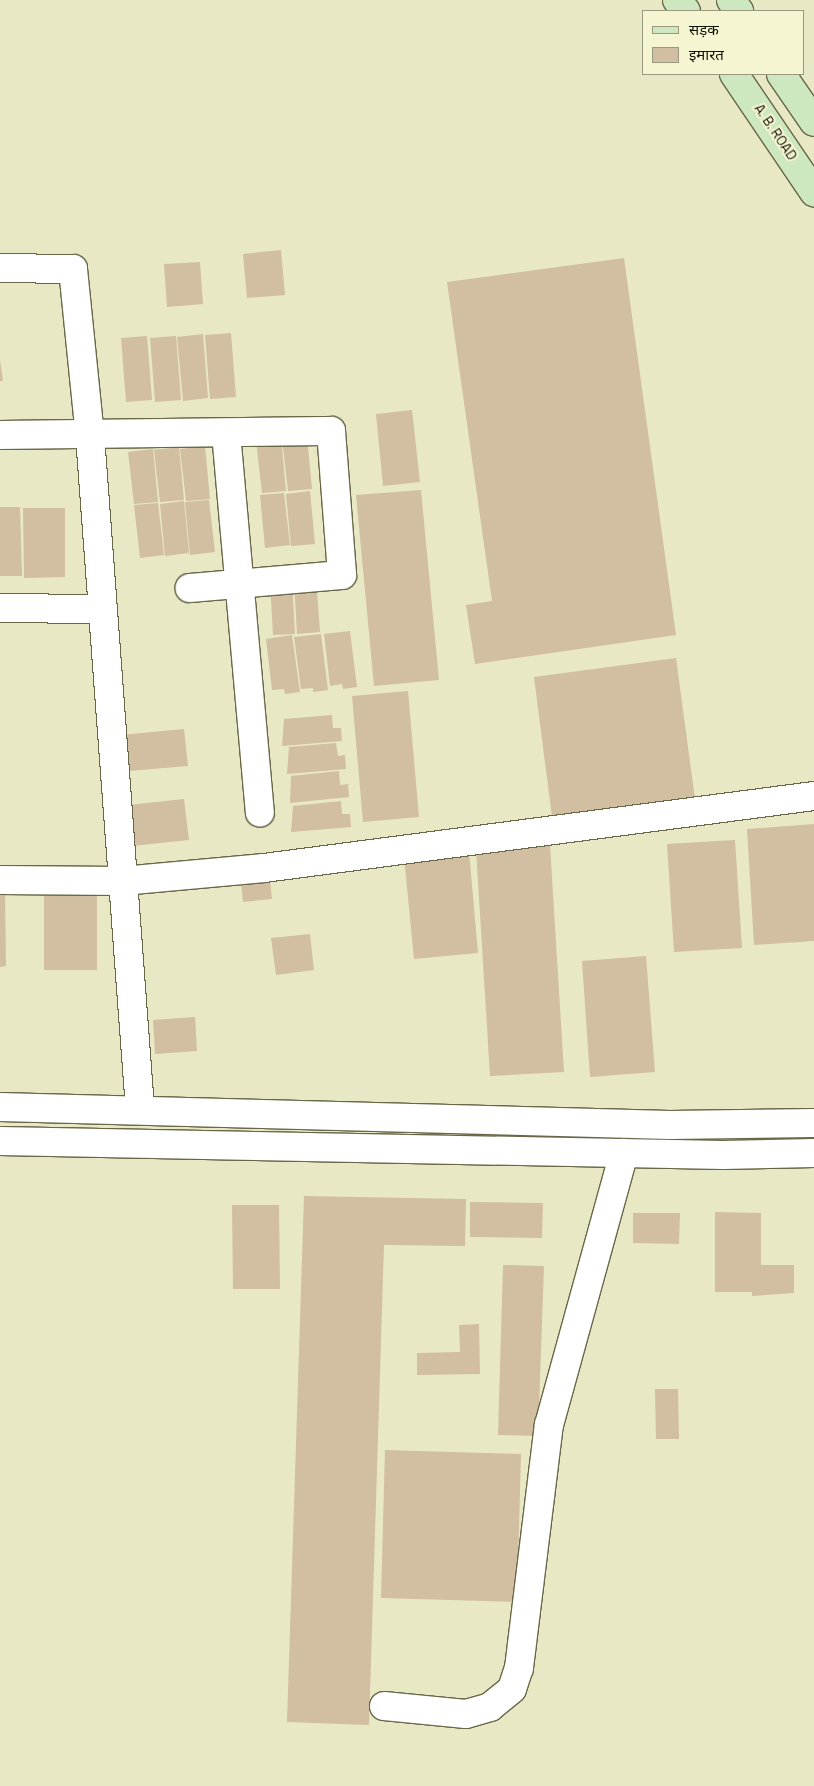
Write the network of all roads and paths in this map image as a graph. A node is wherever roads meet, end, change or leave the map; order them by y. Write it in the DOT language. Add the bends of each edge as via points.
graph roads {
  1 [pos="677,0"];
  2 [pos="685,10"];
  3 [pos="735,75"];
  4 [pos="782,75"];
  5 [pos="814,122"];
  6 [pos="814,192"];
  7 [pos="0,268"];
  8 [pos="226,433"];
  9 [pos="0,435"];
  10 [pos="90,436"];
  11 [pos="240,584"];
  12 [pos="190,588"];
  13 [pos="0,608"];
  14 [pos="101,609"];
  15 [pos="814,796"];
  16 [pos="260,812"];
  17 [pos="0,880"];
  18 [pos="122,881"];
  19 [pos="0,1108"];
  20 [pos="140,1109"];
  21 [pos="814,1123"];
  22 [pos="0,1141"];
  23 [pos="624,1153"];
  24 [pos="814,1153"];
  25 [pos="384,1706"];
  1 -- 2 [label="main road"];
  3 -- 6 [label="main road, A. B. ROAD"];
  4 -- 5 [label="main road"];
  7 -- 10 [label="street" via="72,269"];
  8 -- 10 [label="street"];
  8 -- 11 [label="street"];
  8 -- 11 [label="street" via="331,431 342,575"];
  9 -- 10 [label="street"];
  10 -- 14 [label="street"];
  11 -- 12 [label="street"];
  11 -- 16 [label="street"];
  13 -- 14 [label="street"];
  14 -- 18 [label="street"];
  15 -- 18 [label="street" via="264,868"];
  17 -- 18 [label="street"];
  18 -- 20 [label="street"];
  19 -- 20 [label="street"];
  20 -- 21 [label="street" via="274,1117 660,1125"];
  22 -- 23 [label="street"];
  23 -- 24 [label="street"];
  23 -- 25 [label="street" via="549,1425 519,1668 512,1689 490,1707 466,1714"];
}
